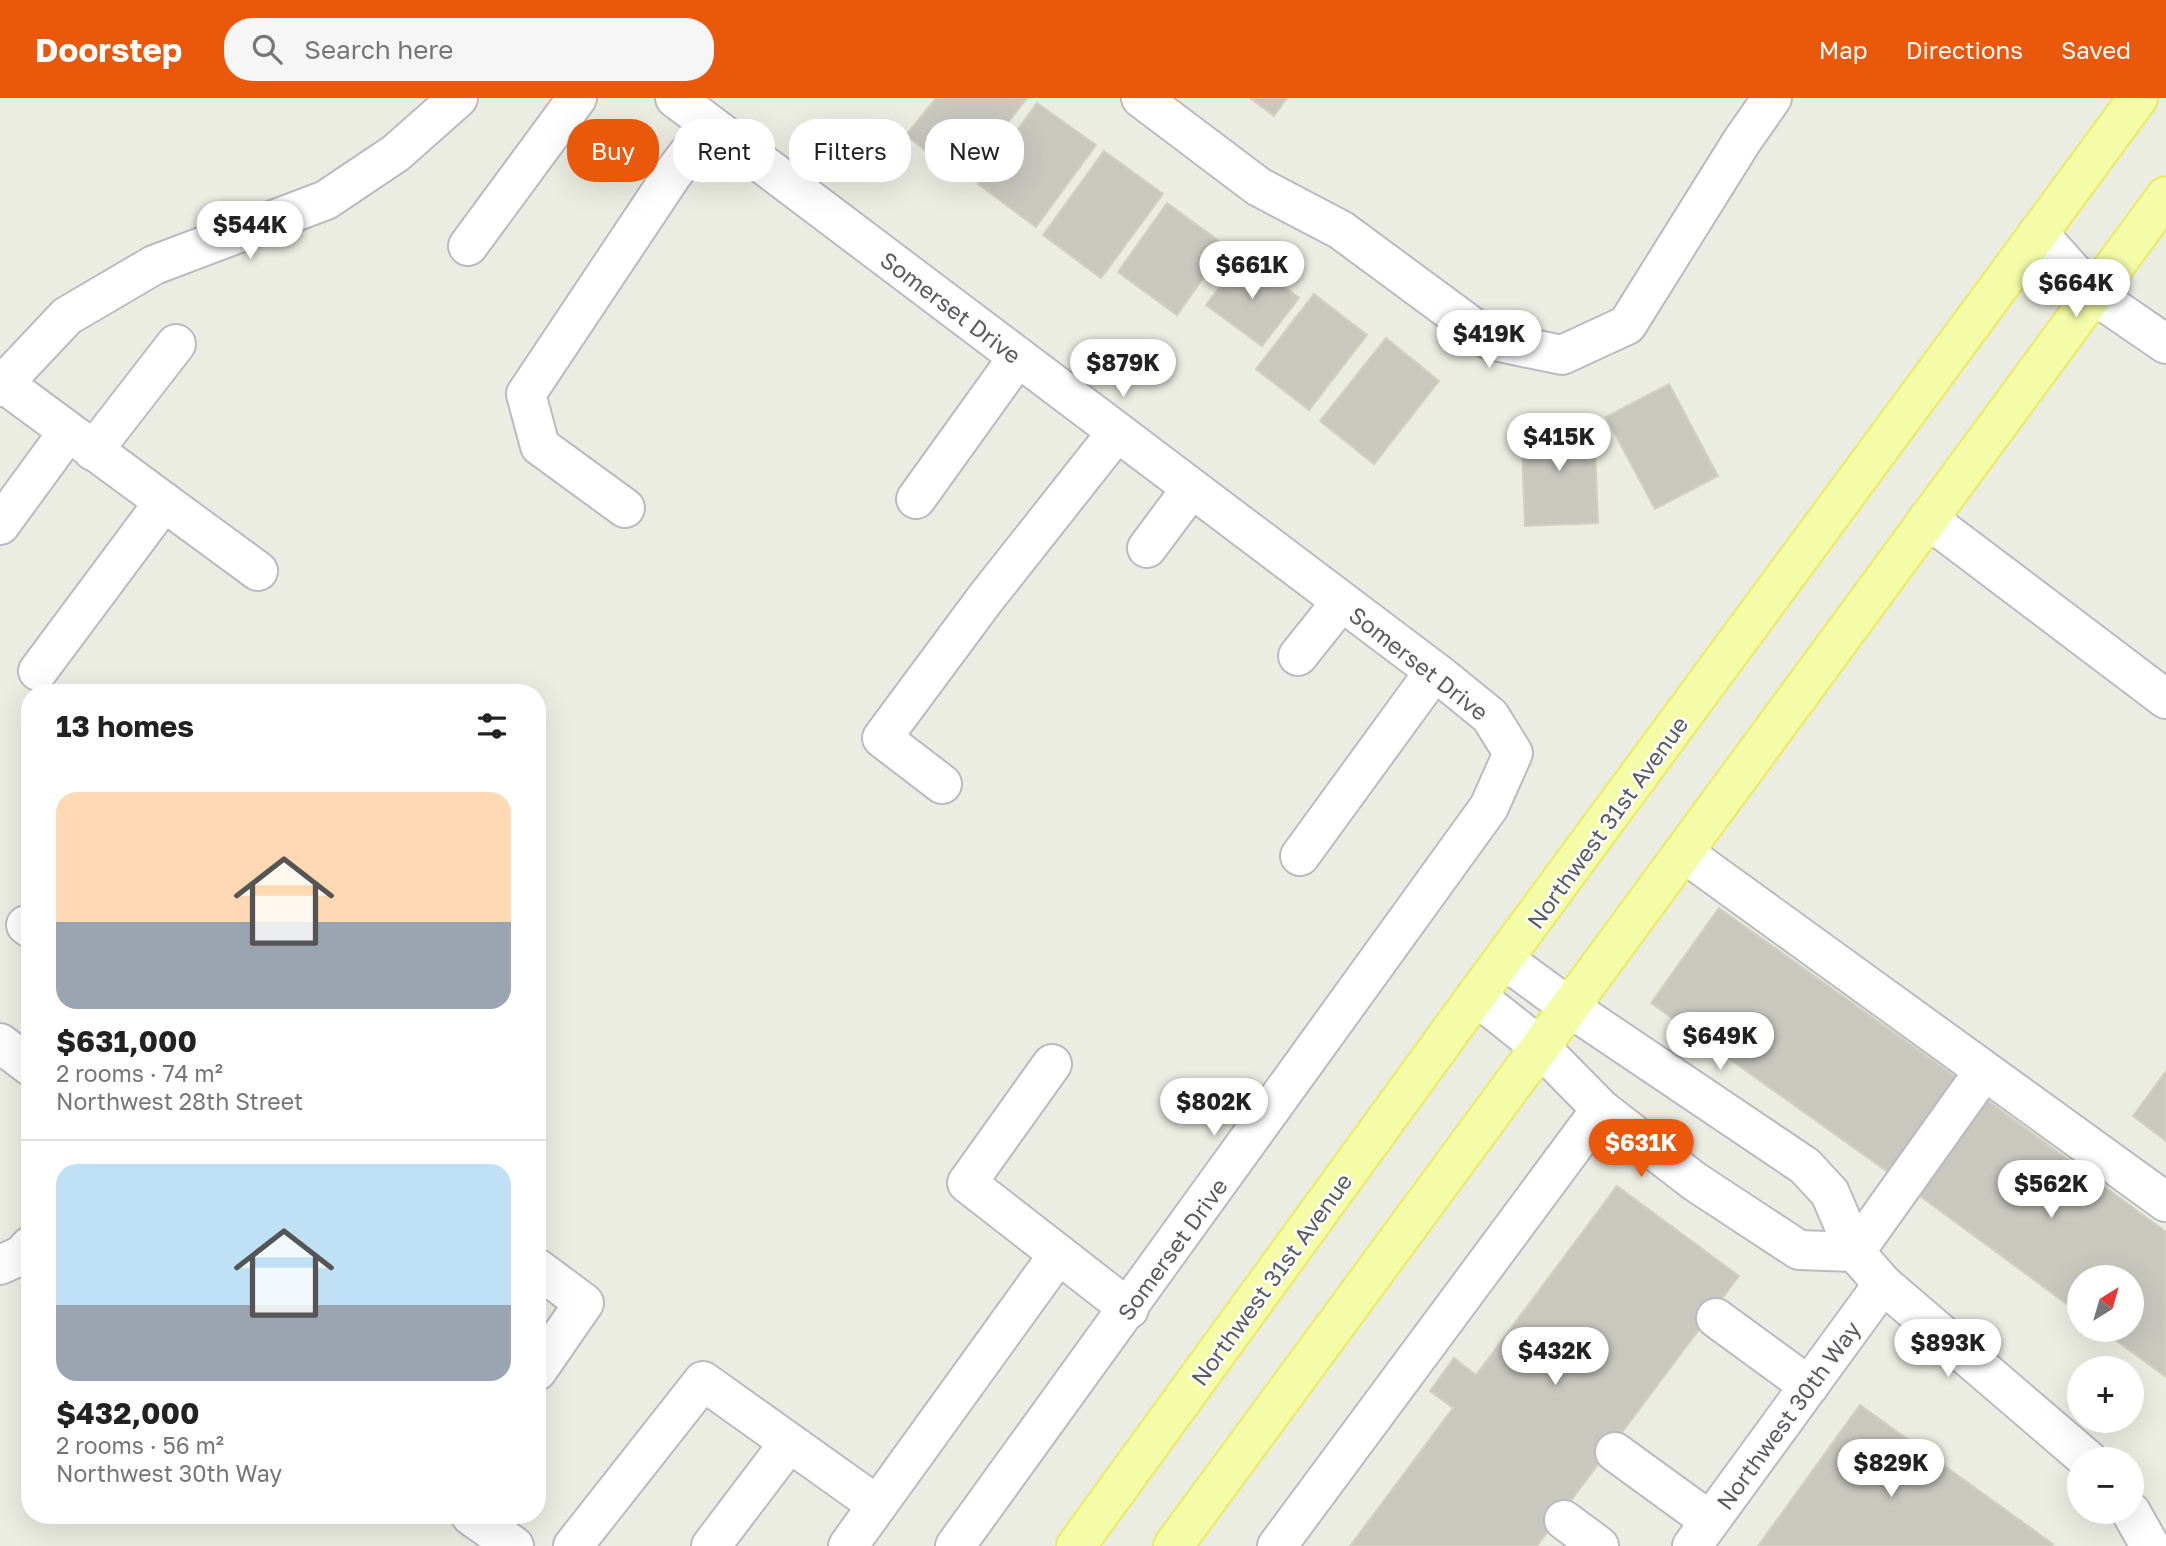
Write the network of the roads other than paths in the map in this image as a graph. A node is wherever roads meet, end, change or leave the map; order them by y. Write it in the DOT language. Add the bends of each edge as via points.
graph roads {
  1 [pos="458,98"];
  2 [pos="577,98"];
  3 [pos="675,98"];
  4 [pos="1141,98"];
  5 [pos="1772,98"];
  6 [pos="2138,98"];
  7 [pos="702,119"];
  8 [pos="673,174"];
  9 [pos="775,174"];
  10 [pos="2166,196"];
  11 [pos="2038,233"];
  12 [pos="468,246"];
  13 [pos="2093,294"];
  14 [pos="176,344"];
  15 [pos="2166,344"];
  16 [pos="1018,357"];
  17 [pos="1,385"];
  18 [pos="1117,432"];
  19 [pos="81,441"];
  20 [pos="1191,489"];
  21 [pos="916,499"];
  22 [pos="164,502"];
  23 [pos="625,508"];
  24 [pos="1928,519"];
  25 [pos="0,525"];
  26 [pos="1147,548"];
  27 [pos="258,572"];
  28 [pos="1342,602"];
  29 [pos="1298,656"];
  30 [pos="38,671"];
  31 [pos="1434,672"];
  32 [pos="2166,698"];
  33 [pos="942,784"];
  34 [pos="1684,853"];
  35 [pos="1300,856"];
  36 [pos="1505,960"];
  37 [pos="1476,996"];
  38 [pos="1569,1007"];
  39 [pos="0,1043"];
  40 [pos="1539,1046"];
  41 [pos="21,1059"];
  42 [pos="1052,1064"];
  43 [pos="1984,1071"];
  44 [pos="1601,1110"];
  45 [pos="2166,1202"];
  46 [pos="1855,1252"];
  47 [pos="21,1255"];
  48 [pos="1058,1255"];
  49 [pos="0,1265"];
  50 [pos="546,1275"];
  51 [pos="1883,1284"];
  52 [pos="1129,1309"];
  53 [pos="1716,1318"];
  54 [pos="546,1358"];
  55 [pos="1808,1386"];
  56 [pos="789,1443"];
  57 [pos="2073,1447"];
  58 [pos="1615,1451"];
  59 [pos="877,1505"];
  60 [pos="1564,1520"];
  61 [pos="482,1524"];
  62 [pos="2138,1524"];
  63 [pos="1701,1534"];
  64 [pos="514,1546"];
  65 [pos="573,1546"];
  66 [pos="711,1546"];
  67 [pos="848,1546"];
  68 [pos="955,1546"];
  69 [pos="1076,1546"];
  70 [pos="1173,1546"];
  71 [pos="1277,1546"];
  72 [pos="1598,1546"];
  73 [pos="2150,1546"];
  1 -- 17 [label="street" via="396,153 326,200 154,265 67,316"];
  2 -- 12 [label="street"];
  3 -- 7 [label="street, Somerset Drive"];
  4 -- 5 [label="street" via="1259,187 1341,230 1490,340 1562,355 1627,325"];
  6 -- 11 [label="main road, Northwest 31st Avenue"];
  8 -- 23 [label="street" via="526,394 540,446"];
  9 -- 16 [label="street, Somerset Drive"];
  10 -- 13 [label="main road"];
  11 -- 13 [label="street"];
  11 -- 36 [label="main road, Northwest 31st Avenue"];
  13 -- 15 [label="street"];
  13 -- 24 [label="main road"];
  14 -- 19 [label="street"];
  16 -- 18 [label="street, Somerset Drive"];
  16 -- 21 [label="street"];
  17 -- 19 [label="street"];
  18 -- 20 [label="street, Somerset Drive"];
  18 -- 33 [label="street" via="882,738"];
  19 -- 22 [label="street"];
  19 -- 25 [label="street"];
  20 -- 26 [label="street"];
  20 -- 28 [label="street, Somerset Drive"];
  22 -- 27 [label="street"];
  22 -- 30 [label="street"];
  24 -- 32 [label="street"];
  24 -- 34 [label="main road"];
  28 -- 29 [label="street"];
  28 -- 31 [label="street, Somerset Drive"];
  31 -- 35 [label="street"];
  31 -- 52 [label="street, Somerset Drive" via="1490,716 1513,753 1489,807"];
  34 -- 38 [label="main road"];
  34 -- 43 [label="street"];
  36 -- 37 [label="main road, Northwest 31st Avenue"];
  36 -- 38 [label="street"];
  37 -- 40 [label="street"];
  37 -- 69 [label="main road, Northwest 31st Avenue"];
  38 -- 40 [label="main road"];
  38 -- 46 [label="street" via="1805,1166 1830,1193"];
  39 -- 41 [label="street"];
  40 -- 44 [label="street"];
  40 -- 70 [label="main road"];
  42 -- 48 [label="street" via="967,1183"];
  43 -- 45 [label="street"];
  43 -- 46 [label="street"];
  44 -- 46 [label="street" via="1684,1174 1799,1250"];
  44 -- 71 [label="street"];
  46 -- 51 [label="street"];
  47 -- 49 [label="street"];
  48 -- 52 [label="street"];
  48 -- 59 [label="street"];
  50 -- 54 [label="street" via="584,1303"];
  51 -- 55 [label="street, Northwest 30th Way"];
  51 -- 57 [label="street"];
  52 -- 68 [label="street, Somerset Drive"];
  53 -- 55 [label="street"];
  55 -- 63 [label="street, Northwest 30th Way"];
  56 -- 59 [label="street"];
  56 -- 65 [label="street" via="702,1381"];
  56 -- 66 [label="street"];
  58 -- 63 [label="street"];
  59 -- 67 [label="street"];
  60 -- 72 [label="street"];
  61 -- 64 [label="street"];
  62 -- 73 [label="street"];
}
